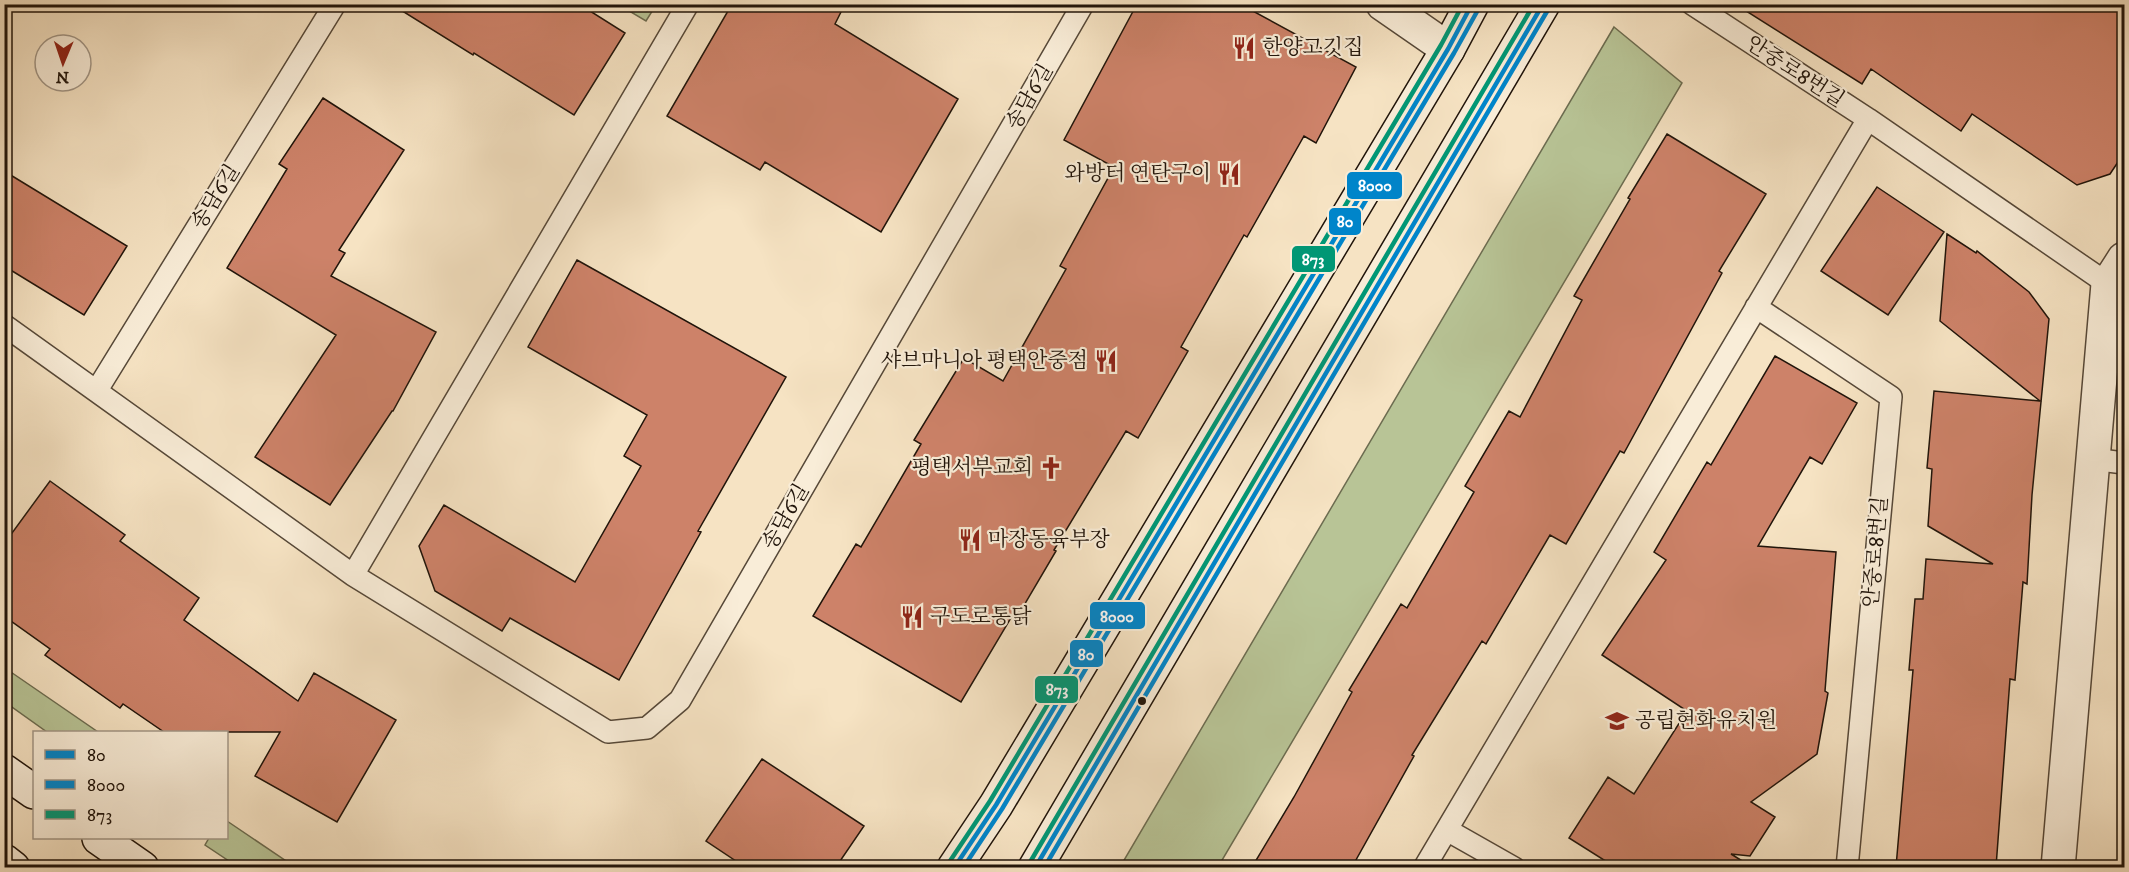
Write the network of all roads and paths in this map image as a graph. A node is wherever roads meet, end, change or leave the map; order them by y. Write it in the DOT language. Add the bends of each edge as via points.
graph roads {
  1 [pos="335,4"];
  2 [pos="688,4"];
  3 [pos="1083,4"];
  4 [pos="1383,4"];
  5 [pos="1472,4"];
  6 [pos="1543,4"];
  7 [pos="1692,4"];
  8 [pos="1448,49"];
  9 [pos="1868,119"];
  10 [pos="2116,271"];
  11 [pos="1756,308"];
  12 [pos="4,325"];
  13 [pos="97,390"];
  14 [pos="2092,459"];
  15 [pos="2124,463"];
  16 [pos="353,575"];
  17 [pos="4,771"];
  18 [pos="33,791"];
  19 [pos="1447,830"];
  20 [pos="102,839"];
  21 [pos="4,861"];
  22 [pos="13,867"];
  23 [pos="142,867"];
  24 [pos="954,867"];
  25 [pos="1035,867"];
  26 [pos="1424,867"];
  27 [pos="1514,867"];
  28 [pos="1847,867"];
  29 [pos="2058,867"];
  1 -- 13 [label="lane, 송담6길"];
  2 -- 16 [label="lane"];
  3 -- 16 [label="lane, 송담6길" via="680,700 647,728 608,732"];
  4 -- 8 [label="main road"];
  5 -- 8 [label="main road"];
  6 -- 25 [label="main road"];
  7 -- 9 [label="lane, 안중로8번길"];
  8 -- 24 [label="main road" via="996,805"];
  9 -- 10 [label="lane, 안중로8번길"];
  9 -- 11 [label="lane, 안중로8번길"];
  10 -- 14 [label="main road"];
  11 -- 19 [label="lane, 안중로8번길"];
  11 -- 28 [label="lane, 안중로8번길" via="1891,397"];
  12 -- 13 [label="lane, 송담6길"];
  13 -- 16 [label="lane, 송담6길"];
  14 -- 15 [label="lane"];
  14 -- 29 [label="main road"];
  17 -- 18 [label="main road"];
  19 -- 26 [label="lane, 안중로8번길"];
  19 -- 27 [label="lane"];
  20 -- 23 [label="main road"];
  21 -- 22 [label="main road"];
}
